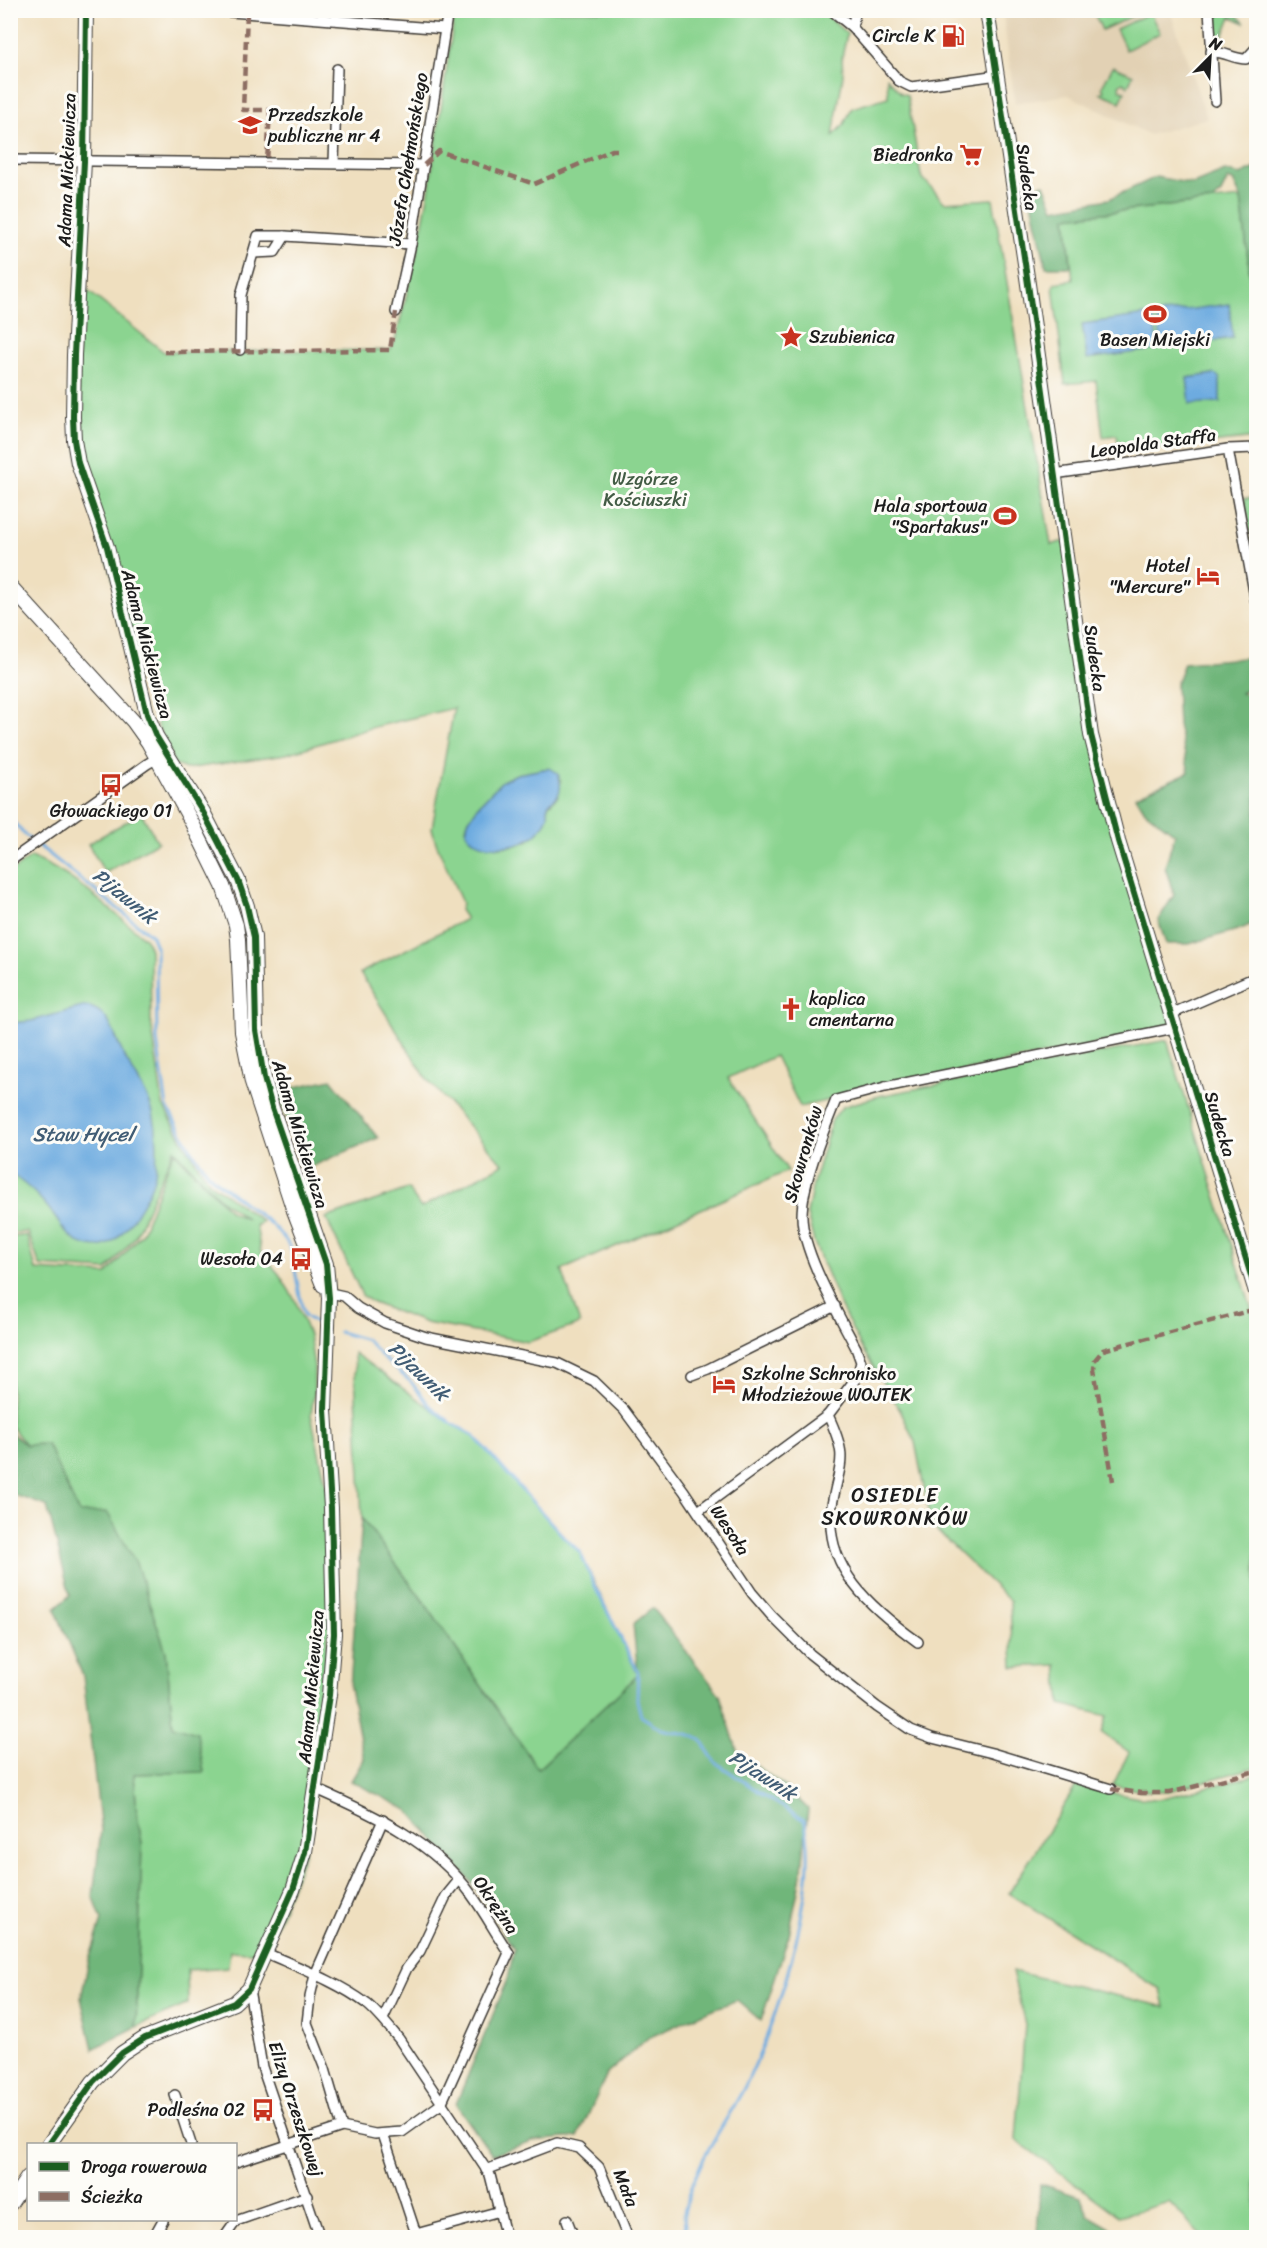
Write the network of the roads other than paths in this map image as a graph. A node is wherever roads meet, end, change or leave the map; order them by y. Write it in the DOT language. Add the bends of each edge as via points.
graph roads {
  1 [pos="86,10"];
  2 [pos="205,10"];
  3 [pos="448,10"];
  4 [pos="831,10"];
  5 [pos="856,10"];
  6 [pos="987,10"];
  7 [pos="1209,10"];
  8 [pos="852,27"];
  9 [pos="445,29"];
  10 [pos="1257,48"];
  11 [pos="1211,52"];
  12 [pos="337,69"];
  13 [pos="998,75"];
  14 [pos="1215,101"];
  15 [pos="10,160"];
  16 [pos="84,161"];
  17 [pos="334,163"];
  18 [pos="424,165"];
  19 [pos="285,236"];
  20 [pos="411,244"];
  21 [pos="253,253"];
  22 [pos="396,312"];
  23 [pos="240,350"];
  24 [pos="1257,448"];
  25 [pos="1228,449"];
  26 [pos="1054,474"];
  27 [pos="10,586"];
  28 [pos="1257,603"];
  29 [pos="147,714"];
  30 [pos="133,720"];
  31 [pos="162,756"];
  32 [pos="10,861"];
  33 [pos="1257,977"];
  34 [pos="1173,1021"];
  35 [pos="1257,1292"];
  36 [pos="328,1298"];
  37 [pos="835,1306"];
  38 [pos="692,1375"];
  39 [pos="828,1415"];
  40 [pos="698,1511"];
  41 [pos="918,1642"];
  42 [pos="316,1789"];
  43 [pos="1111,1789"];
  44 [pos="383,1820"];
  45 [pos="459,1880"];
  46 [pos="266,1953"];
  47 [pos="315,1975"];
  48 [pos="249,1989"];
  49 [pos="383,2019"];
  50 [pos="175,2095"];
  51 [pos="441,2104"];
  52 [pos="342,2127"];
  53 [pos="383,2133"];
  54 [pos="49,2143"];
  55 [pos="190,2143"];
  56 [pos="288,2145"];
  57 [pos="237,2162"];
  58 [pos="486,2170"];
  59 [pos="27,2178"];
  60 [pos="308,2196"];
  61 [pos="10,2204"];
  62 [pos="500,2211"];
  63 [pos="567,2220"];
  64 [pos="162,2221"];
  65 [pos="236,2221"];
  66 [pos="237,2221"];
  67 [pos="417,2236"];
  68 [pos="153,2238"];
  69 [pos="224,2238"];
  70 [pos="320,2238"];
  71 [pos="507,2238"];
  72 [pos="574,2238"];
  73 [pos="628,2238"];
  1 -- 16 [label="street, Adama Mickiewicza"];
  2 -- 9 [label="street"];
  3 -- 9 [label="street, Józefa Chełmońskiego"];
  4 -- 8 [label="street"];
  5 -- 8 [label="street"];
  6 -- 13 [label="street, Sudecka"];
  7 -- 11 [label="street"];
  8 -- 13 [label="street" via="899,81 911,87"];
  9 -- 18 [label="street, Józefa Chełmońskiego"];
  10 -- 11 [label="street" via="1246,58"];
  11 -- 14 [label="street"];
  12 -- 17 [label="street"];
  13 -- 26 [label="street, Sudecka"];
  15 -- 16 [label="street"];
  16 -- 17 [label="street"];
  16 -- 29 [label="street, Adama Mickiewicza" via="74,440 107,547"];
  17 -- 18 [label="street"];
  18 -- 20 [label="street, Józefa Chełmońskiego"];
  19 -- 20 [label="street"];
  19 -- 21 [label="street" via="275,252"];
  19 -- 21 [label="street" via="258,236"];
  20 -- 22 [label="street, Józefa Chełmońskiego"];
  21 -- 23 [label="street" via="241,295"];
  24 -- 25 [label="street, Leopolda Staffa"];
  25 -- 26 [label="street, Leopolda Staffa"];
  25 -- 28 [label="street"];
  26 -- 34 [label="street, Sudecka" via="1091,735 1112,820"];
  27 -- 30 [label="street"];
  29 -- 30 [label="street" via="142,722"];
  29 -- 31 [label="street, Adama Mickiewicza"];
  30 -- 31 [label="street"];
  31 -- 32 [label="street"];
  31 -- 36 [label="street, Adama Mickiewicza" via="203,812 248,906 254,938 256,1030 264,1078 326,1264"];
  33 -- 34 [label="street"];
  34 -- 35 [label="street, Sudecka"];
  34 -- 37 [label="street, Skowronków" via="836,1100 808,1183 802,1216 809,1250"];
  36 -- 40 [label="street, Wesoła" via="335,1294 344,1296 385,1323 426,1337 557,1363 594,1381 624,1410"];
  36 -- 42 [label="street, Adama Mickiewicza" via="325,1410 334,1634"];
  37 -- 38 [label="street"];
  37 -- 39 [label="street, Skowronków" via="861,1362 856,1377"];
  39 -- 40 [label="street, Skowronków"];
  39 -- 41 [label="street" via="840,1444 842,1462 832,1505 834,1548 855,1587"];
  40 -- 43 [label="street, Wesoła" via="771,1615 810,1654 911,1730"];
  42 -- 44 [label="street, Okrężna"];
  42 -- 46 [label="street, Adama Mickiewicza" via="299,1873"];
  44 -- 45 [label="street, Okrężna" via="435,1856"];
  44 -- 47 [label="street"];
  45 -- 49 [label="street" via="446,1896"];
  45 -- 51 [label="street, Okrężna" via="509,1953"];
  46 -- 47 [label="street"];
  46 -- 48 [label="street, Adama Mickiewicza"];
  47 -- 49 [label="street" via="346,1991"];
  47 -- 52 [label="street" via="307,2023"];
  48 -- 54 [label="street, Adama Mickiewicza" via="234,2003 145,2038 122,2053 93,2082"];
  48 -- 56 [label="street, Elizy Orzeszkowej" via="262,2067"];
  49 -- 51 [label="street"];
  50 -- 55 [label="street"];
  51 -- 53 [label="street" via="402,2132"];
  51 -- 58 [label="street"];
  52 -- 53 [label="street"];
  52 -- 56 [label="street"];
  53 -- 67 [label="street"];
  56 -- 57 [label="street"];
  56 -- 60 [label="street, Elizy Orzeszkowej"];
  58 -- 62 [label="street"];
  58 -- 73 [label="street, Mała" via="557,2143 579,2148 599,2167"];
  59 -- 61 [label="street"];
  60 -- 66 [label="street"];
  60 -- 70 [label="street, Elizy Orzeszkowej"];
  62 -- 67 [label="street"];
  62 -- 71 [label="street"];
  63 -- 72 [label="street"];
  64 -- 68 [label="street"];
  65 -- 69 [label="street"];
}
